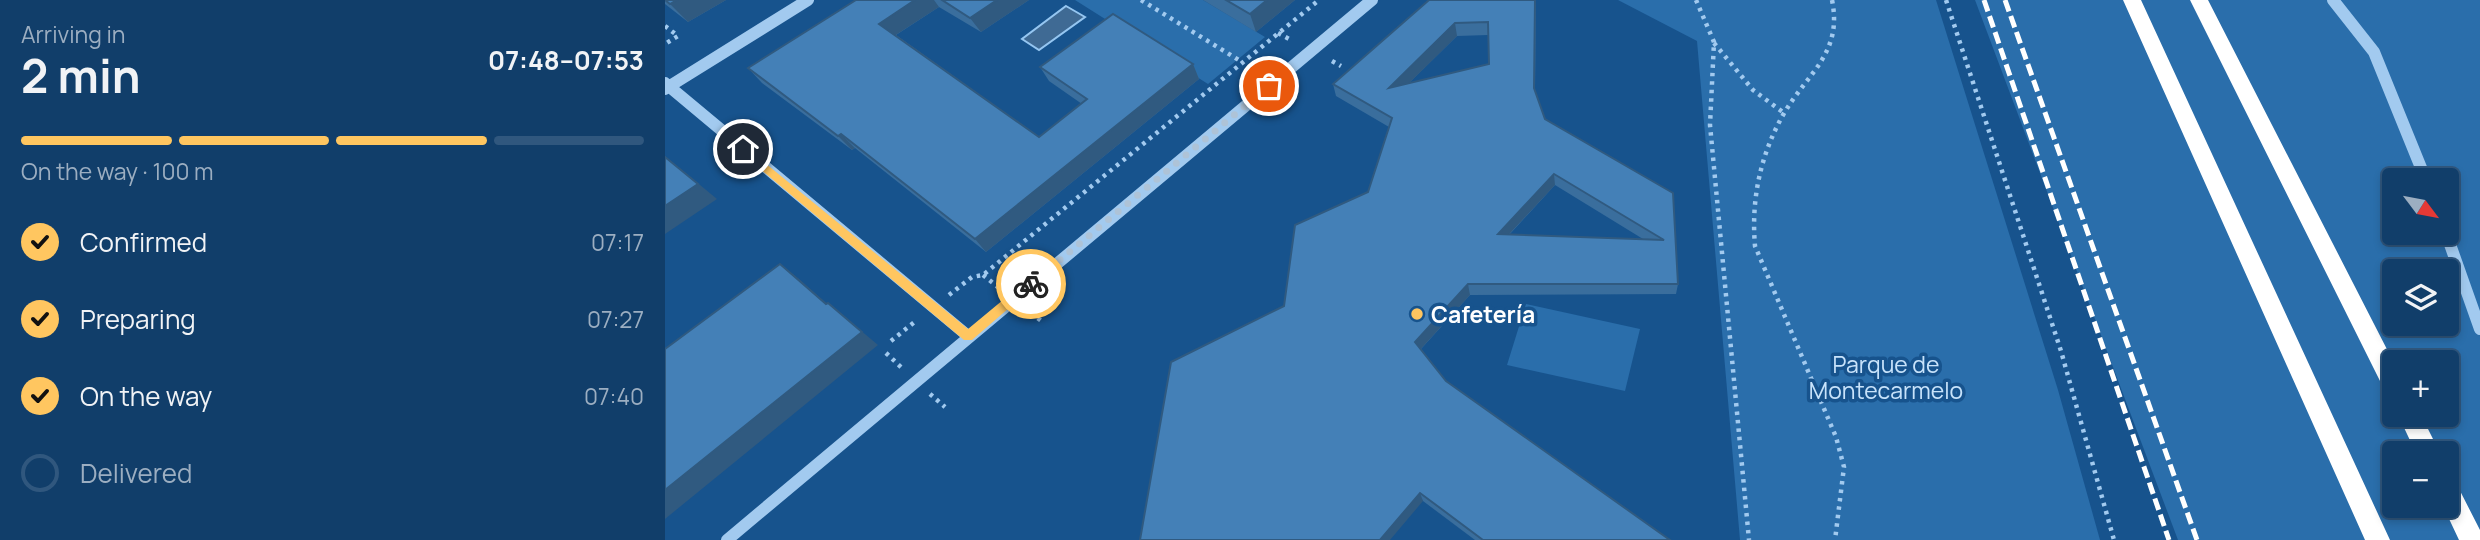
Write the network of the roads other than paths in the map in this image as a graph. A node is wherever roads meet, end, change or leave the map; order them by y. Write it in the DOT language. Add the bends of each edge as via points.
graph roads {
  1 [pos="808,0"];
  2 [pos="1372,0"];
  3 [pos="2132,0"];
  4 [pos="2199,0"];
  5 [pos="2333,0"];
  6 [pos="666,86"];
  7 [pos="2421,168"];
  8 [pos="2450,245"];
  9 [pos="2480,329"];
  10 [pos="968,336"];
  11 [pos="2382,362"];
  12 [pos="2459,513"];
  13 [pos="727,540"];
  14 [pos="2378,540"];
  15 [pos="2472,540"];
  1 -- 6 [label="street"];
  2 -- 10 [label="street"];
  3 -- 14 [label="highway"];
  4 -- 11 [label="highway"];
  5 -- 7 [label="street" via="2374,52"];
  6 -- 10 [label="street"];
  8 -- 9 [label="street"];
  10 -- 13 [label="street"];
  12 -- 15 [label="highway"];
}
